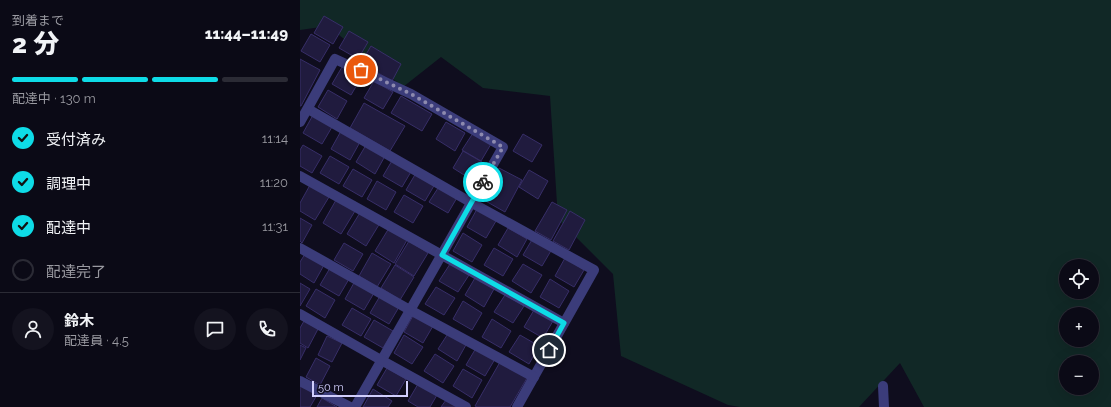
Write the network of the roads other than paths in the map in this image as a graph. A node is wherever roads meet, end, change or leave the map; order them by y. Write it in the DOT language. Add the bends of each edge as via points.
graph roads {
  1 [pos="308,109"];
  2 [pos="300,122"];
  3 [pos="300,176"];
  4 [pos="472,203"];
  5 [pos="300,248"];
  6 [pos="442,255"];
  7 [pos="410,310"];
  8 [pos="300,314"];
  9 [pos="564,323"];
  10 [pos="381,360"];
  11 [pos="534,377"];
  12 [pos="300,381"];
  13 [pos="883,386"];
  14 [pos="350,407"];
  15 [pos="355,407"];
  16 [pos="466,407"];
  17 [pos="517,407"];
  18 [pos="884,407"];
  1 -- 2 [label="street"];
  1 -- 4 [label="street"];
  1 -- 4 [label="street" via="335,59 411,94 503,147"];
  3 -- 6 [label="street"];
  4 -- 6 [label="street"];
  4 -- 9 [label="street" via="594,270"];
  5 -- 7 [label="street"];
  6 -- 7 [label="street"];
  6 -- 9 [label="street"];
  7 -- 10 [label="street"];
  7 -- 11 [label="street"];
  8 -- 10 [label="street"];
  9 -- 11 [label="street"];
  10 -- 15 [label="street"];
  10 -- 16 [label="street"];
  11 -- 17 [label="street"];
  12 -- 14 [label="street"];
  13 -- 18 [label="street"];
}
